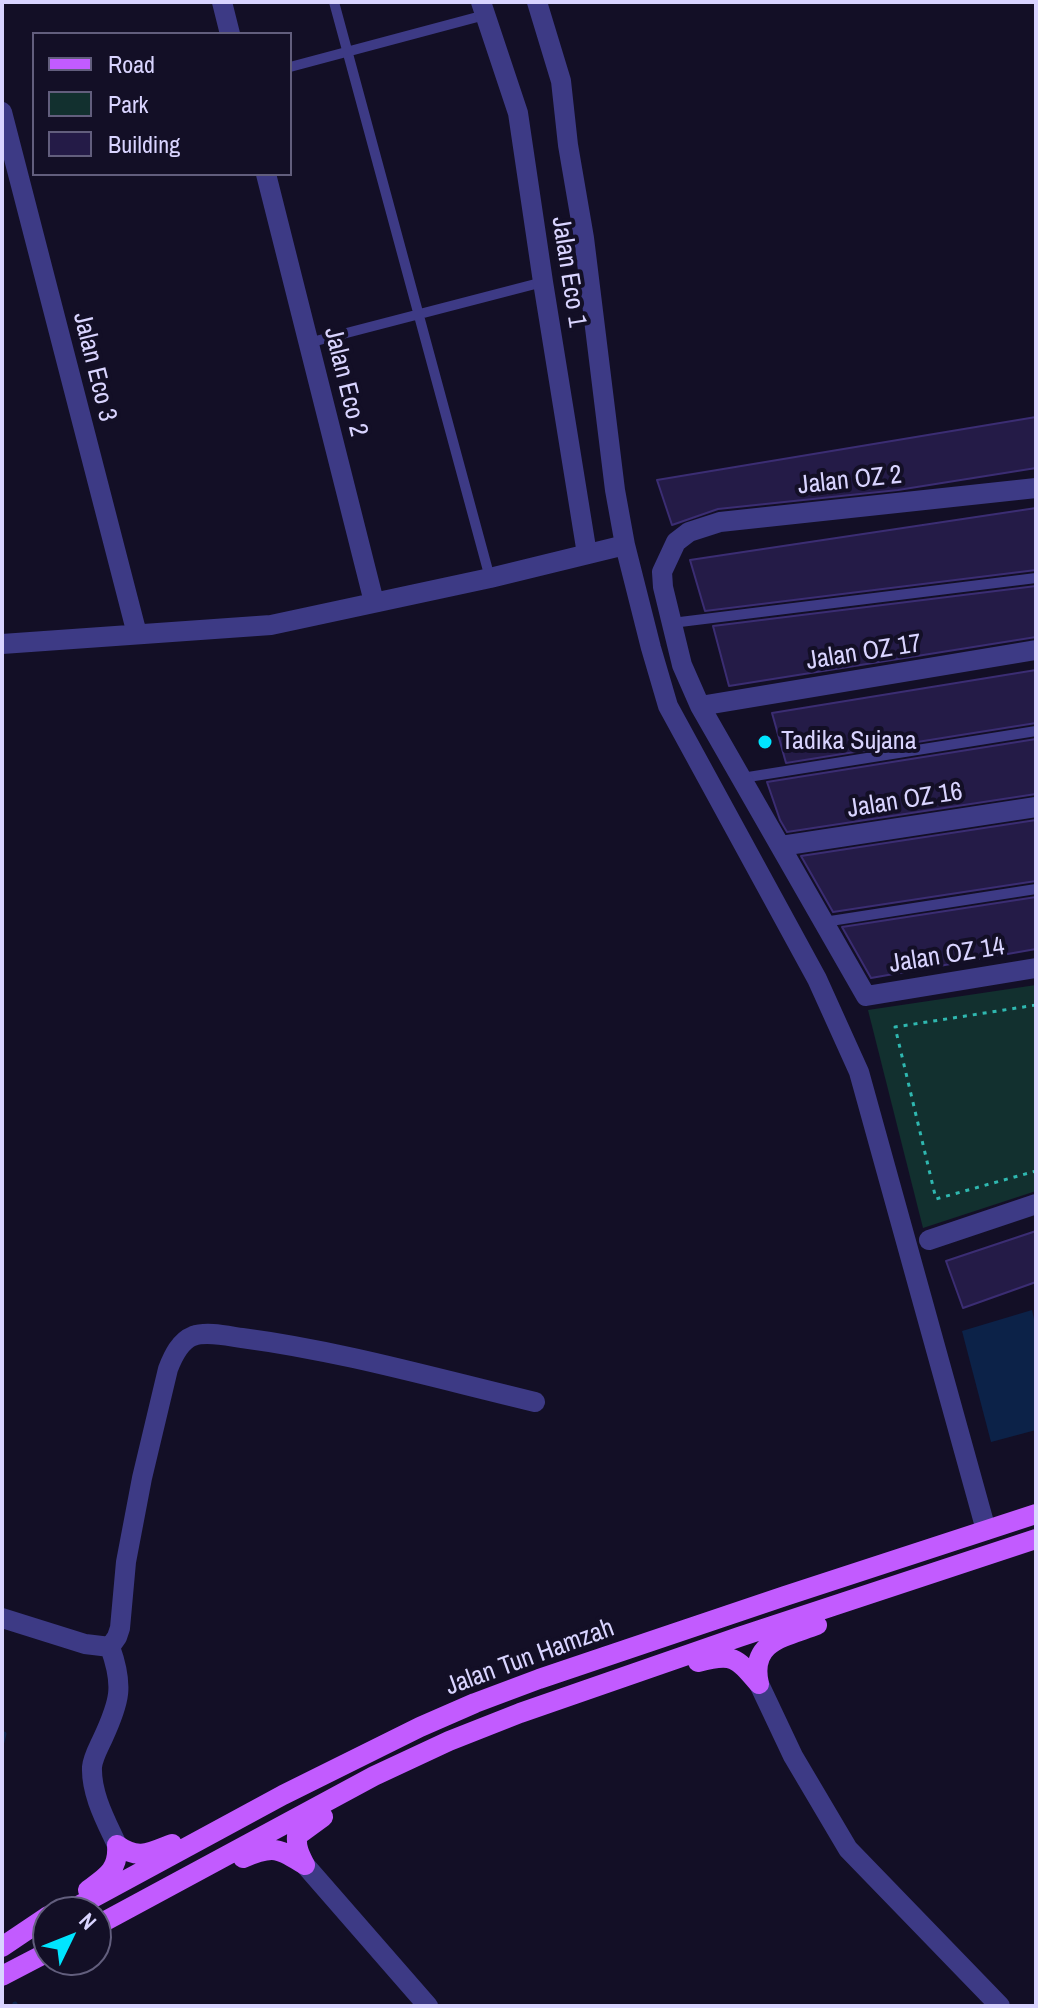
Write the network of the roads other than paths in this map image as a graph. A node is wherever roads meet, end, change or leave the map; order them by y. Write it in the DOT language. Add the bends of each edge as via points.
graph roads {
  1 [pos="222,2"];
  2 [pos="334,2"];
  3 [pos="537,2"];
  4 [pos="483,9"];
  5 [pos="230,32"];
  6 [pos="348,52"];
  7 [pos="292,66"];
  8 [pos="2,112"];
  9 [pos="266,176"];
  10 [pos="543,282"];
  11 [pos="419,315"];
  12 [pos="308,343"];
  13 [pos="1036,488"];
  14 [pos="625,545"];
  15 [pos="587,554"];
  16 [pos="490,578"];
  17 [pos="1036,578"];
  18 [pos="374,602"];
  19 [pos="672,623"];
  20 [pos="137,634"];
  21 [pos="2,644"];
  22 [pos="1036,650"];
  23 [pos="700,706"];
  24 [pos="1036,731"];
  25 [pos="742,778"];
  26 [pos="1036,807"];
  27 [pos="781,846"];
  28 [pos="1036,889"];
  29 [pos="824,922"];
  30 [pos="1036,968"];
  31 [pos="1036,1204"];
  32 [pos="929,1240"];
  33 [pos="535,1402"];
  34 [pos="1036,1514"];
  35 [pos="986,1530"];
  36 [pos="1036,1539"];
  37 [pos="968,1562"];
  38 [pos="2,1618"];
  39 [pos="110,1647"];
  40 [pos="759,1684"];
  41 [pos="562,1698"];
  42 [pos="449,1741"];
  43 [pos="283,1795"];
  44 [pos="117,1845"];
  45 [pos="305,1865"];
  46 [pos="78,1896"];
  47 [pos="97,1896"];
  48 [pos="134,1905"];
  49 [pos="112,1917"];
  50 [pos="32,1929"];
  51 [pos="2,1947"];
  52 [pos="32,1960"];
  53 [pos="2,1976"];
  54 [pos="428,2006"];
  55 [pos="1000,2006"];
  1 -- 5 [label="street"];
  2 -- 6 [label="lane"];
  3 -- 14 [label="street" via="561,81"];
  4 -- 6 [label="lane"];
  4 -- 10 [label="street, Jalan Eco 1" via="518,113"];
  6 -- 7 [label="lane"];
  6 -- 11 [label="lane"];
  8 -- 20 [label="street, Jalan Eco 3"];
  9 -- 12 [label="street, Jalan Eco 2"];
  10 -- 11 [label="lane"];
  10 -- 15 [label="street, Jalan Eco 1"];
  11 -- 12 [label="lane"];
  11 -- 16 [label="lane"];
  12 -- 18 [label="street, Jalan Eco 2"];
  13 -- 19 [label="street, Jalan OZ 2" via="720,522 689,532 676,542 662,572"];
  14 -- 15 [label="street"];
  14 -- 35 [label="street" via="668,706 817,979 859,1072"];
  15 -- 16 [label="street"];
  16 -- 18 [label="street"];
  17 -- 19 [label="lane"];
  18 -- 20 [label="street" via="271,625"];
  19 -- 23 [label="street"];
  20 -- 21 [label="street"];
  22 -- 23 [label="street, Jalan OZ 17"];
  23 -- 25 [label="street"];
  24 -- 25 [label="lane"];
  25 -- 27 [label="street"];
  26 -- 27 [label="street, Jalan OZ 16"];
  27 -- 29 [label="street"];
  28 -- 29 [label="lane"];
  29 -- 30 [label="street, Jalan OZ 14" via="866,996"];
  31 -- 32 [label="street"];
  33 -- 39 [label="street" via="295,1345 194,1336 181,1344 168,1369 126,1562 120,1628"];
  34 -- 35 [label="main road, Jalan Tun Hamzah"];
  35 -- 43 [label="main road, Jalan Tun Hamzah" via="475,1703"];
  36 -- 37 [label="main road, Jalan Tun Hamzah"];
  37 -- 40 [label="main road" via="770,1644 758,1659"];
  37 -- 41 [label="main road, Jalan Tun Hamzah"];
  38 -- 39 [label="street"];
  39 -- 44 [label="street" via="120,1685 116,1711 92,1763 92,1783"];
  40 -- 41 [label="main road" via="731,1658 719,1657"];
  40 -- 55 [label="street" via="793,1756 848,1849"];
  41 -- 42 [label="main road, Jalan Tun Hamzah"];
  42 -- 45 [label="main road" via="303,1830 296,1844"];
  42 -- 48 [label="main road, Jalan Tun Hamzah"];
  43 -- 44 [label="main road" via="155,1851 138,1856"];
  43 -- 47 [label="main road, Jalan Tun Hamzah"];
  44 -- 46 [label="main road" via="118,1857 107,1876"];
  45 -- 48 [label="main road" via="277,1850 262,1850"];
  45 -- 54 [label="street"];
  48 -- 49 [label="main road, Jalan Tun Hamzah"];
  50 -- 51 [label="main road"];
  52 -- 53 [label="main road"];
}
